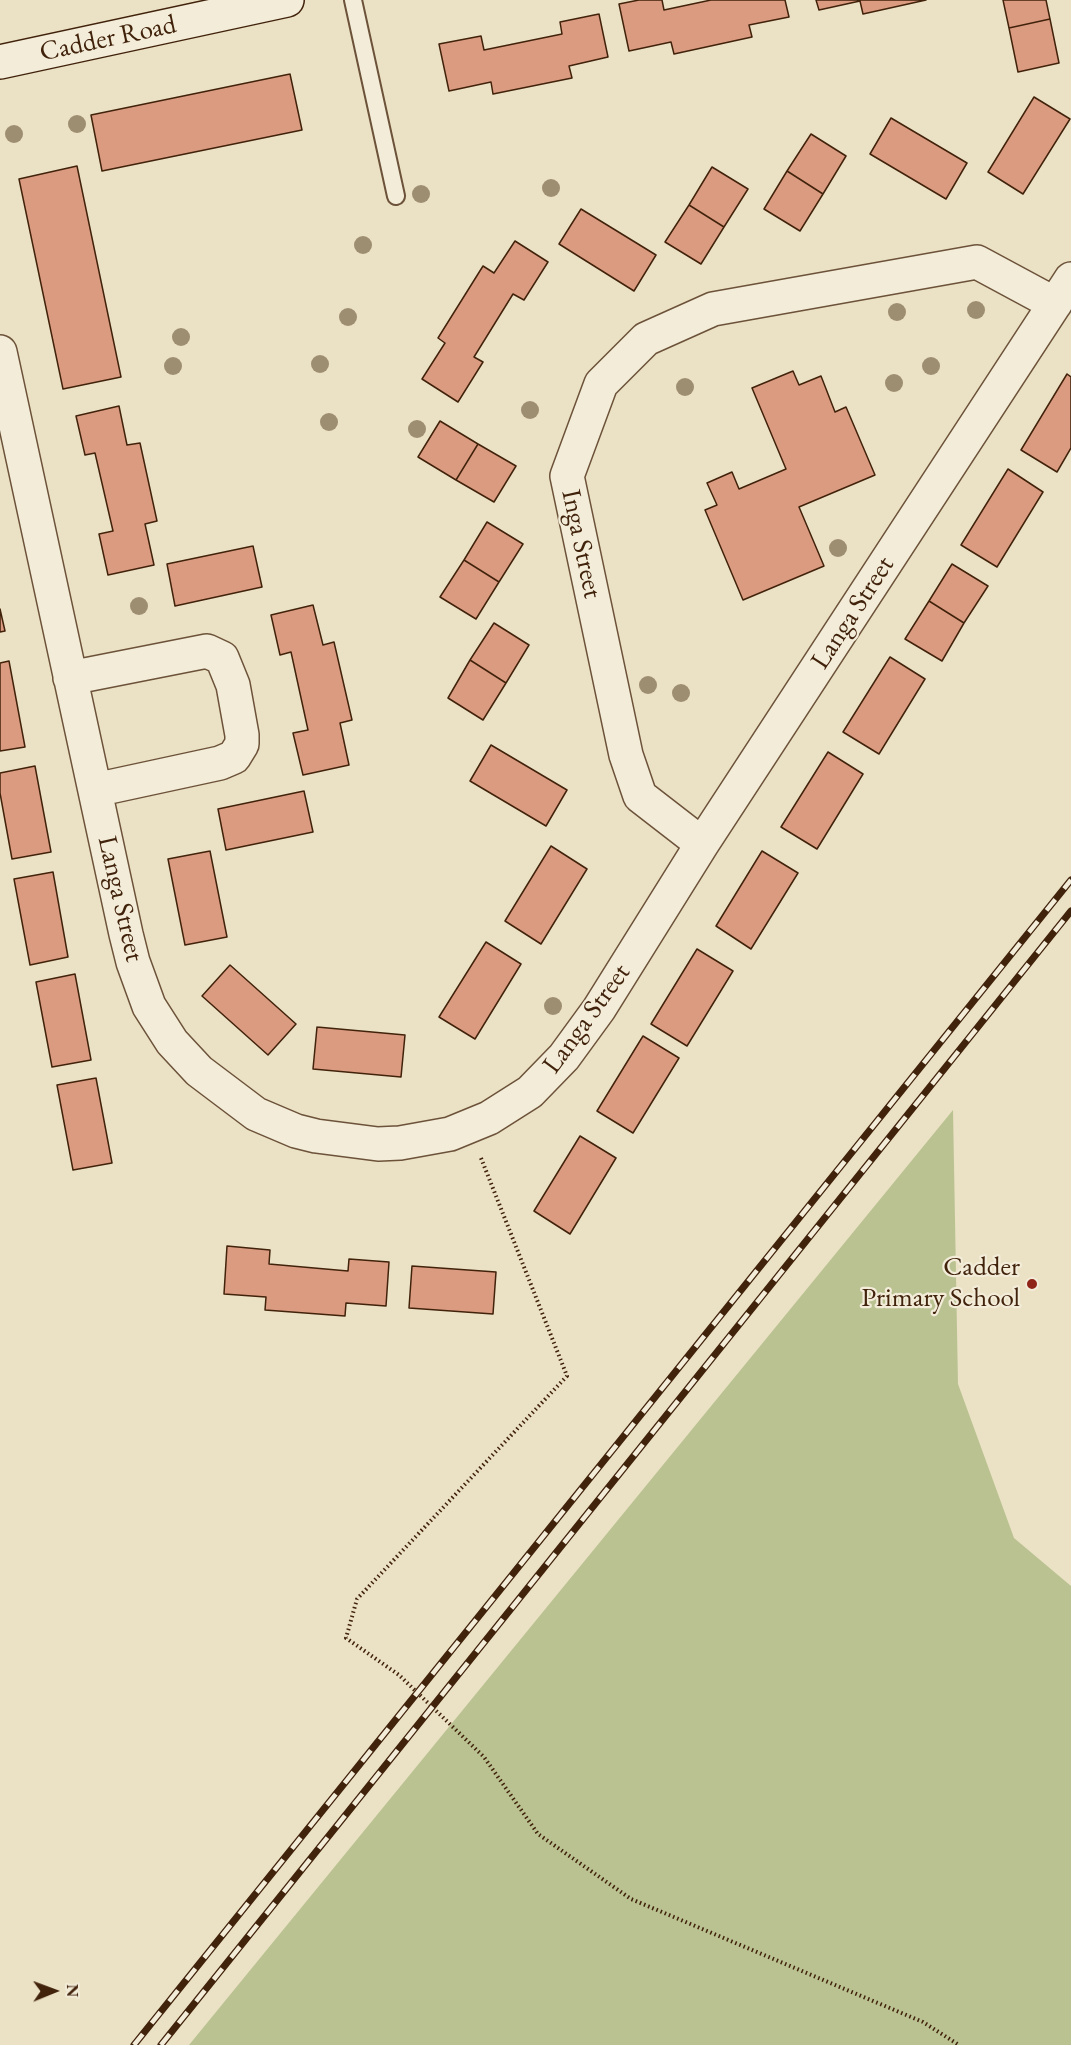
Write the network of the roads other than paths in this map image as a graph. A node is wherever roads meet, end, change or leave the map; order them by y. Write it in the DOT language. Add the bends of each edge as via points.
graph roads {
  1 [pos="287,0"];
  2 [pos="353,0"];
  3 [pos="0,62"];
  4 [pos="396,196"];
  5 [pos="1063,291"];
  6 [pos="0,352"];
  7 [pos="70,678"];
  8 [pos="95,790"];
  9 [pos="702,844"];
  1 -- 3 [label="street, Cadder Road"];
  2 -- 4 [label="lane"];
  5 -- 9 [label="street, Langa Street"];
  5 -- 9 [label="street, Inga Street" via="976,262 713,309 646,339 601,384 567,476 626,755 640,796"];
  6 -- 7 [label="street, Langa Street"];
  7 -- 8 [label="street, Langa Street"];
  7 -- 8 [label="street" via="207,651 222,658 233,685 242,735 242,744 234,757 220,764"];
  8 -- 9 [label="street, Langa Street" via="126,934 141,985 158,1022 199,1071 256,1114 316,1136 389,1143 428,1139 469,1128 530,1092 564,1057 599,1009"];
}
